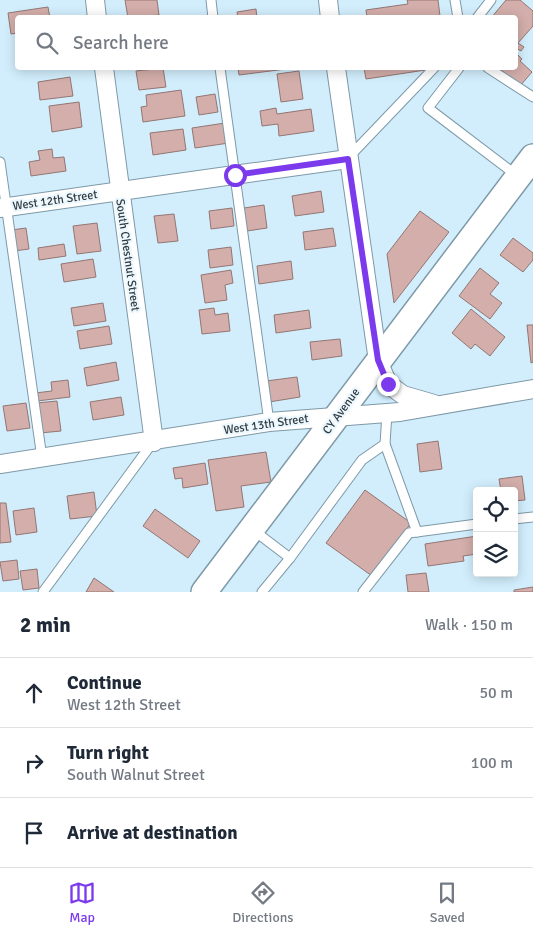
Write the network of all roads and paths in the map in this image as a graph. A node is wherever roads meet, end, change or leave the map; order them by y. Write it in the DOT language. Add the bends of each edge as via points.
graph roads {
  1 [pos="95,0"];
  2 [pos="211,0"];
  3 [pos="328,0"];
  4 [pos="455,0"];
  5 [pos="491,0"];
  6 [pos="97,15"];
  7 [pos="213,15"];
  8 [pos="330,15"];
  9 [pos="458,15"];
  10 [pos="479,15"];
  11 [pos="104,70"];
  12 [pos="220,70"];
  13 [pos="336,70"];
  14 [pos="432,70"];
  15 [pos="457,70"];
  16 [pos="491,70"];
  17 [pos="533,98"];
  18 [pos="348,159"];
  19 [pos="0,162"];
  20 [pos="526,167"];
  21 [pos="235,175"];
  22 [pos="120,191"];
  23 [pos="3,208"];
  24 [pos="378,360"];
  25 [pos="533,389"];
  26 [pos="437,405"];
  27 [pos="386,413"];
  28 [pos="338,416"];
  29 [pos="269,422"];
  30 [pos="154,442"];
  31 [pos="385,444"];
  32 [pos="42,458"];
  33 [pos="0,464"];
  34 [pos="533,517"];
  35 [pos="518,519"];
  36 [pos="473,525"];
  37 [pos="252,529"];
  38 [pos="417,532"];
  39 [pos="290,558"];
  40 [pos="43,592"];
  41 [pos="204,592"];
  42 [pos="262,592"];
  43 [pos="363,592"];
  1 -- 6 [label="street"];
  2 -- 7 [label="lane"];
  3 -- 8 [label="street"];
  4 -- 9 [label="lane"];
  5 -- 10 [label="lane"];
  11 -- 22 [label="street, South Chestnut Street"];
  12 -- 21 [label="lane"];
  13 -- 18 [label="street"];
  14 -- 18 [label="lane"];
  15 -- 20 [label="lane" via="428,108"];
  16 -- 17 [label="lane"];
  18 -- 21 [label="street, West 12th Street"];
  18 -- 24 [label="street"];
  19 -- 23 [label="lane"];
  20 -- 24 [label="main road, CY Avenue"];
  21 -- 22 [label="street, West 12th Street"];
  21 -- 29 [label="lane"];
  22 -- 23 [label="street, West 12th Street"];
  22 -- 30 [label="street, South Chestnut Street"];
  23 -- 32 [label="lane"];
  24 -- 26 [label="street" via="388,384 404,395"];
  24 -- 28 [label="main road, CY Avenue"];
  25 -- 26 [label="street, West 13th Street"];
  26 -- 27 [label="street, West 13th Street"];
  27 -- 28 [label="street, West 13th Street"];
  27 -- 31 [label="lane"];
  28 -- 29 [label="street, West 13th Street"];
  28 -- 37 [label="main road, CY Avenue"];
  29 -- 30 [label="street, West 13th Street"];
  30 -- 32 [label="street, West 13th Street"];
  30 -- 40 [label="lane"];
  31 -- 38 [label="lane"];
  31 -- 39 [label="lane" via="362,460"];
  32 -- 33 [label="street, West 13th Street"];
  34 -- 35 [label="lane"];
  36 -- 38 [label="lane"];
  37 -- 39 [label="lane"];
  37 -- 41 [label="main road, CY Avenue"];
  38 -- 43 [label="lane" via="409,533"];
  39 -- 42 [label="lane"];
}
